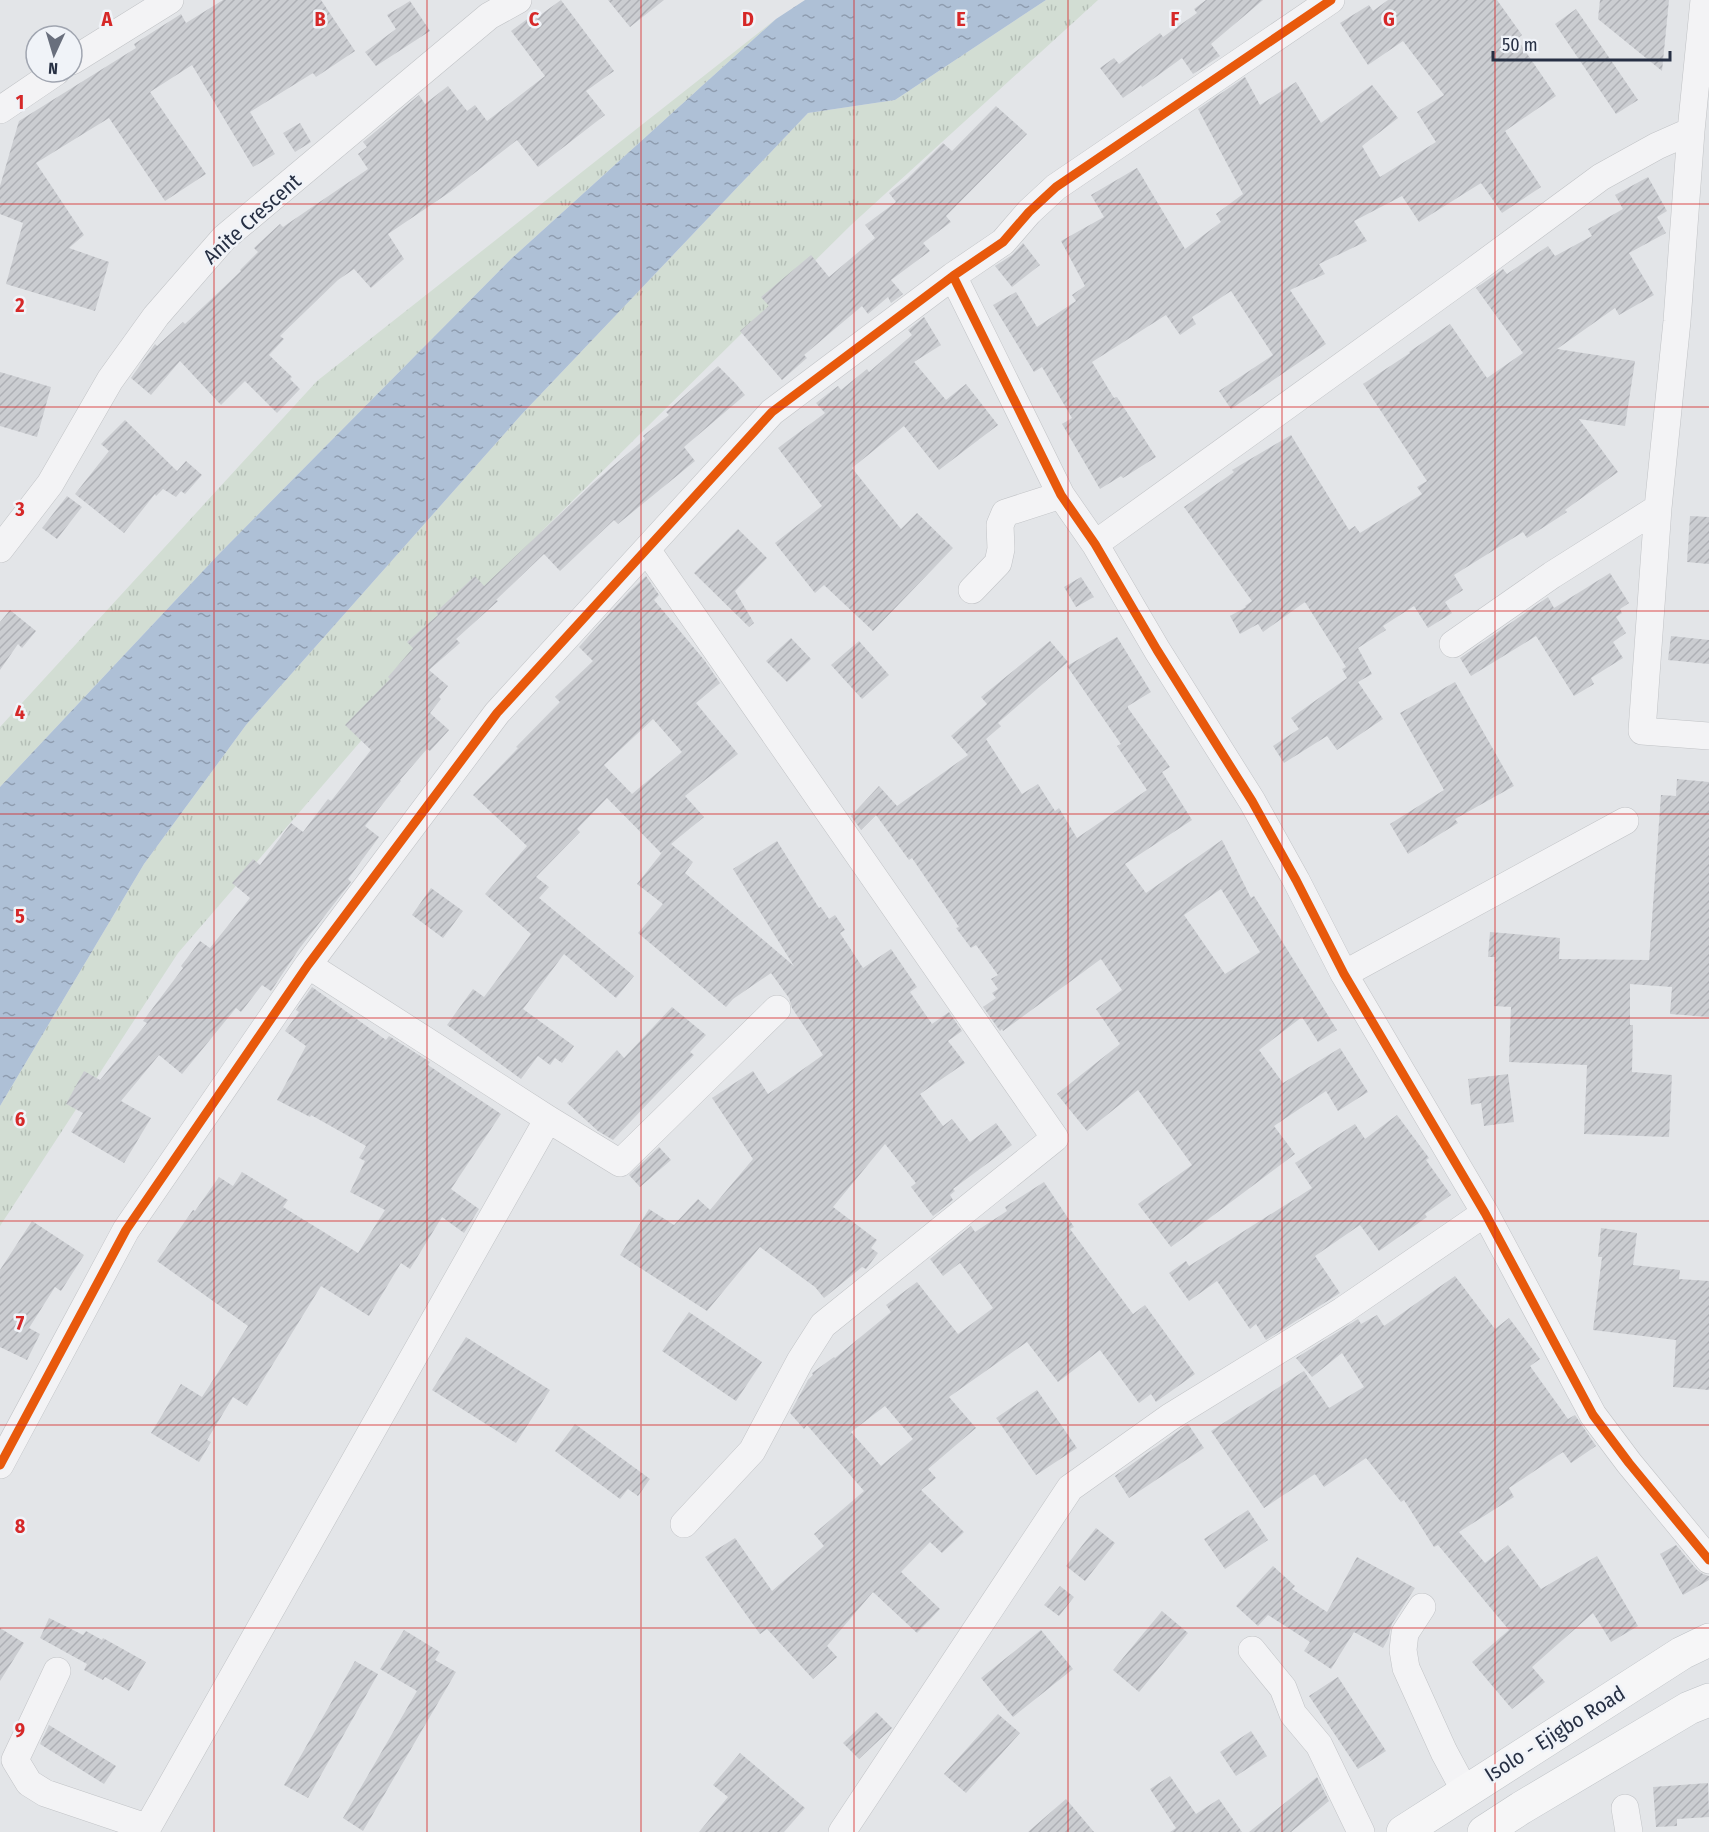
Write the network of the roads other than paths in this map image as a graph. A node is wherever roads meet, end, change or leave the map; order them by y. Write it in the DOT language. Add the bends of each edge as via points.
graph roads {
  1 [pos="170,0"];
  2 [pos="518,0"];
  3 [pos="1331,0"];
  4 [pos="1704,0"];
  5 [pos="84,54"];
  6 [pos="38,84"];
  7 [pos="0,110"];
  8 [pos="1691,130"];
  9 [pos="952,276"];
  10 [pos="1061,495"];
  11 [pos="1658,508"];
  12 [pos="1095,544"];
  13 [pos="0,549"];
  14 [pos="647,550"];
  15 [pos="972,590"];
  16 [pos="1453,644"];
  17 [pos="1709,736"];
  18 [pos="1625,821"];
  19 [pos="308,965"];
  20 [pos="1344,974"];
  21 [pos="777,1009"];
  22 [pos="548,1119"];
  23 [pos="1485,1213"];
  24 [pos="0,1465"];
  25 [pos="684,1524"];
  26 [pos="1709,1560"];
  27 [pos="1422,1607"];
  28 [pos="1709,1640"];
  29 [pos="1252,1650"];
  30 [pos="57,1671"];
  31 [pos="1709,1700"];
  32 [pos="1465,1791"];
  33 [pos="146,1830"];
  34 [pos="842,1832"];
  35 [pos="1361,1832"];
  36 [pos="1403,1832"];
  37 [pos="1484,1832"];
  1 -- 5 [label="street"];
  2 -- 13 [label="street, Anite Crescent" via="489,16 224,238 156,316 110,380 50,484"];
  3 -- 9 [label="street" via="1056,187 1003,242"];
  4 -- 8 [label="street"];
  6 -- 7 [label="street"];
  8 -- 11 [label="street"];
  8 -- 12 [label="street" via="1601,177"];
  9 -- 10 [label="street"];
  9 -- 14 [label="street" via="772,412"];
  10 -- 12 [label="street"];
  10 -- 15 [label="street" via="1005,513 1000,525 998,563"];
  11 -- 16 [label="street"];
  11 -- 17 [label="street" via="1642,731"];
  12 -- 20 [label="street" via="1252,801"];
  14 -- 19 [label="street" via="497,713"];
  14 -- 25 [label="street" via="1055,1138 823,1324 752,1451"];
  18 -- 20 [label="street"];
  19 -- 22 [label="street"];
  19 -- 24 [label="street" via="126,1230"];
  20 -- 23 [label="street"];
  21 -- 22 [label="street" via="620,1162"];
  22 -- 33 [label="street"];
  23 -- 26 [label="street" via="1593,1415"];
  23 -- 34 [label="street" via="1342,1311 1170,1417 1070,1488"];
  27 -- 32 [label="street" via="1404,1633 1406,1668"];
  28 -- 32 [label="main road, Isolo - Ejigbo Road" via="1682,1653"];
  29 -- 35 [label="street" via="1284,1688 1293,1714 1319,1745"];
  30 -- 33 [label="street" via="15,1760 29,1783 45,1792"];
  31 -- 37 [label="main road" via="1689,1708"];
  32 -- 36 [label="main road, Isolo - Ejigbo Road"];
}
